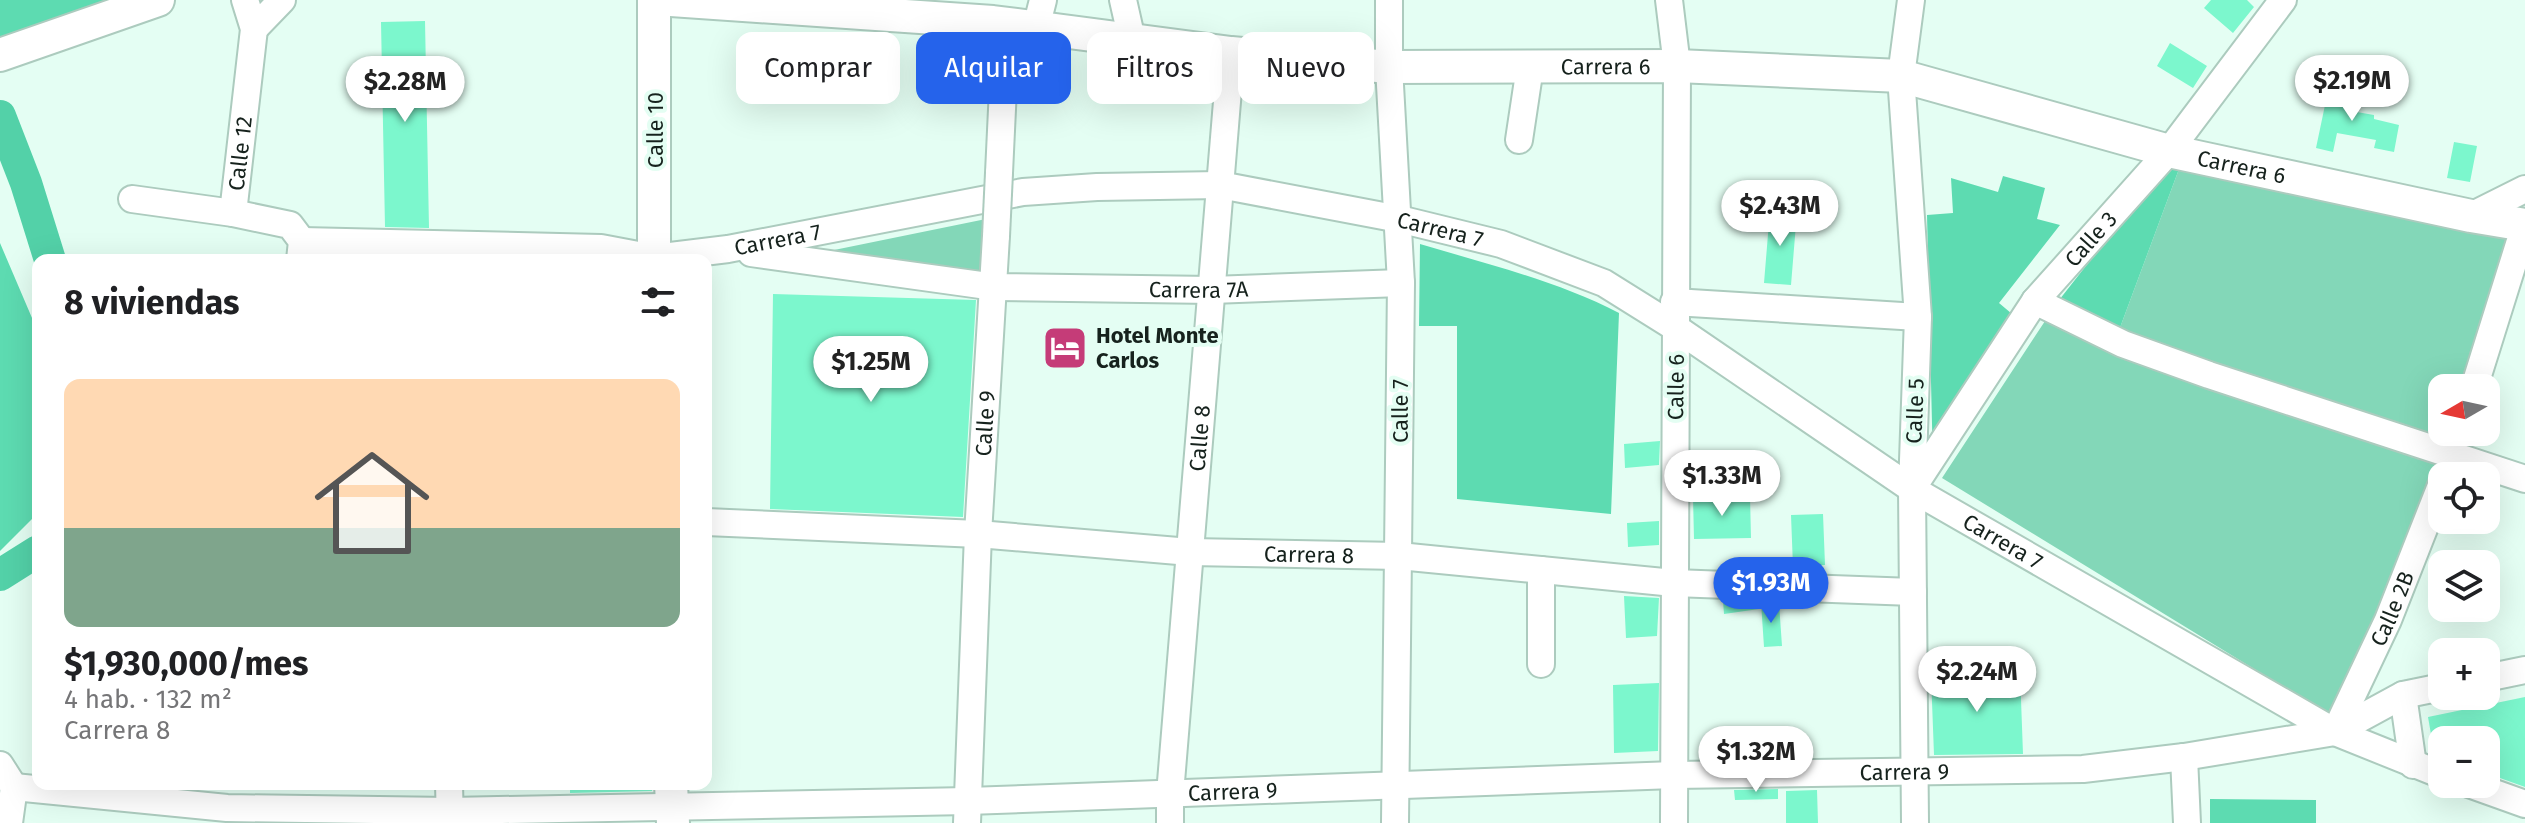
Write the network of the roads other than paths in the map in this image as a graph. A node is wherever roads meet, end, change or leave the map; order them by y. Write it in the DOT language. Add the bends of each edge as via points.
graph roads {
  1 [pos="158,0"];
  2 [pos="245,0"];
  3 [pos="282,0"];
  4 [pos="654,0"];
  5 [pos="671,0"];
  6 [pos="1123,0"];
  7 [pos="1389,0"];
  8 [pos="1669,0"];
  9 [pos="1911,0"];
  10 [pos="2283,0"];
  11 [pos="831,4"];
  12 [pos="1018,14"];
  13 [pos="254,29"];
  14 [pos="1097,32"];
  15 [pos="1130,32"];
  16 [pos="10,50"];
  17 [pos="1222,52"];
  18 [pos="1231,53"];
  19 [pos="1677,66"];
  20 [pos="1389,67"];
  21 [pos="1530,67"];
  22 [pos="1901,76"];
  23 [pos="1519,140"];
  24 [pos="2169,151"];
  25 [pos="1220,185"];
  26 [pos="2525,189"];
  27 [pos="132,199"];
  28 [pos="233,213"];
  29 [pos="2471,216"];
  30 [pos="1399,219"];
  31 [pos="2525,225"];
  32 [pos="728,249"];
  33 [pos="301,251"];
  34 [pos="629,254"];
  35 [pos="652,254"];
  36 [pos="690,254"];
  37 [pos="1401,283"];
  38 [pos="995,287"];
  39 [pos="1212,290"];
  40 [pos="2035,301"];
  41 [pos="1675,315"];
  42 [pos="1918,317"];
  43 [pos="2478,374"];
  44 [pos="2453,454"];
  45 [pos="2525,479"];
  46 [pos="1912,489"];
  47 [pos="2428,519"];
  48 [pos="712,522"];
  49 [pos="978,534"];
  50 [pos="1190,552"];
  51 [pos="1399,556"];
  52 [pos="1541,570"];
  53 [pos="1674,583"];
  54 [pos="1913,592"];
  55 [pos="1541,664"];
  56 [pos="2525,670"];
  57 [pos="2500,675"];
  58 [pos="2428,690"];
  59 [pos="2403,695"];
  60 [pos="2335,732"];
  61 [pos="2184,757"];
  62 [pos="2413,765"];
  63 [pos="2428,770"];
  64 [pos="1914,772"];
  65 [pos="1674,775"];
  66 [pos="7,776"];
  67 [pos="32,779"];
  68 [pos="1395,784"];
  69 [pos="114,790"];
  70 [pos="449,790"];
  71 [pos="1170,794"];
  72 [pos="2500,794"];
  73 [pos="2521,800"];
  74 [pos="672,804"];
  75 [pos="228,805"];
  76 [pos="967,812"];
  77 [pos="450,817"];
  78 [pos="9,823"];
  79 [pos="1170,823"];
  80 [pos="1395,823"];
  81 [pos="1674,823"];
  82 [pos="1915,823"];
  83 [pos="2187,823"];
  1 -- 16 [label="main road"];
  2 -- 13 [label="street, Calle 12"];
  3 -- 13 [label="street"];
  4 -- 35 [label="main road, Calle 10"];
  5 -- 11 [label="main road, Carrera 6"];
  6 -- 15 [label="street"];
  7 -- 20 [label="street, Calle 7"];
  8 -- 19 [label="street, Calle 6"];
  9 -- 22 [label="street, Calle 5"];
  10 -- 24 [label="street, Calle 3"];
  11 -- 12 [label="main road, Carrera 6"];
  12 -- 14 [label="main road, Carrera 6"];
  12 -- 38 [label="street, Calle 9, bridge" via="999,173"];
  13 -- 28 [label="street, Calle 12"];
  17 -- 18 [label="main road, Carrera 6"];
  18 -- 20 [label="main road, Carrera 6"];
  18 -- 25 [label="street, Calle 8"];
  19 -- 21 [label="main road, Carrera 6"];
  19 -- 22 [label="main road, Carrera 6"];
  19 -- 41 [label="street, Calle 6"];
  20 -- 21 [label="main road, Carrera 6"];
  20 -- 30 [label="street, Calle 7"];
  21 -- 23 [label="street"];
  22 -- 24 [label="main road, Carrera 6"];
  22 -- 42 [label="street, Calle 5"];
  24 -- 29 [label="main road, Carrera 6"];
  24 -- 40 [label="street, Calle 3"];
  25 -- 30 [label="street, Carrera 7"];
  25 -- 32 [label="street, Carrera 7" via="1023,192"];
  25 -- 39 [label="street, Calle 8"];
  26 -- 29 [label="street"];
  27 -- 28 [label="street"];
  28 -- 33 [label="street, Calle 12" via="290,225"];
  29 -- 31 [label="main road, Carrera 6"];
  30 -- 37 [label="street, Calle 7"];
  30 -- 41 [label="street, Carrera 7" via="1501,244"];
  31 -- 43 [label="street"];
  32 -- 36 [label="street, Carrera 7"];
  32 -- 38 [label="street, Carrera 7A"];
  33 -- 34 [label="street, Carrera 7" via="601,248"];
  37 -- 39 [label="street, Carrera 7A"];
  37 -- 51 [label="street, Calle 7"];
  38 -- 39 [label="street, Carrera 7A"];
  38 -- 49 [label="street, Calle 9"];
  39 -- 50 [label="street, Calle 8"];
  40 -- 44 [label="street" via="2137,349"];
  40 -- 46 [label="street, Calle 3"];
  41 -- 42 [label="street"];
  41 -- 46 [label="street, Carrera 7"];
  41 -- 53 [label="street, Calle 6"];
  42 -- 46 [label="street, Calle 5"];
  44 -- 45 [label="street"];
  46 -- 54 [label="street, Calle 5"];
  46 -- 60 [label="street, Carrera 7"];
  47 -- 60 [label="street, Calle 2B"];
  48 -- 49 [label="street, Carrera 8"];
  49 -- 50 [label="street, Carrera 8"];
  49 -- 76 [label="street, Calle 9"];
  50 -- 51 [label="street, Carrera 8"];
  50 -- 71 [label="street, Calle 8"];
  51 -- 52 [label="street, Carrera 8"];
  51 -- 68 [label="street, Calle 7"];
  52 -- 53 [label="street, Carrera 8"];
  52 -- 55 [label="street"];
  53 -- 54 [label="street, Carrera 8"];
  53 -- 65 [label="street, Calle 6"];
  54 -- 64 [label="street, Calle 5"];
  56 -- 57 [label="street"];
  58 -- 59 [label="street"];
  59 -- 60 [label="street"];
  59 -- 62 [label="street"];
  60 -- 61 [label="street, Carrera 9"];
  60 -- 62 [label="street"];
  61 -- 64 [label="street, Carrera 9" via="2083,769"];
  61 -- 83 [label="street"];
  62 -- 63 [label="street"];
  64 -- 65 [label="street, Carrera 9"];
  64 -- 82 [label="street, Calle 5"];
  65 -- 68 [label="street, Carrera 9"];
  65 -- 81 [label="street, Calle 6"];
  66 -- 67 [label="street, Carrera 9"];
  66 -- 78 [label="street"];
  68 -- 71 [label="street, Carrera 9"];
  68 -- 80 [label="street, Calle 7"];
  69 -- 75 [label="street, Carrera 9"];
  70 -- 77 [label="street"];
  71 -- 76 [label="street, Carrera 9"];
  71 -- 79 [label="street, Calle 8"];
  72 -- 73 [label="street"];
  74 -- 76 [label="street, Carrera 9"];
  74 -- 77 [label="street, Carrera 9"];
  75 -- 77 [label="street, Carrera 9"];
}
